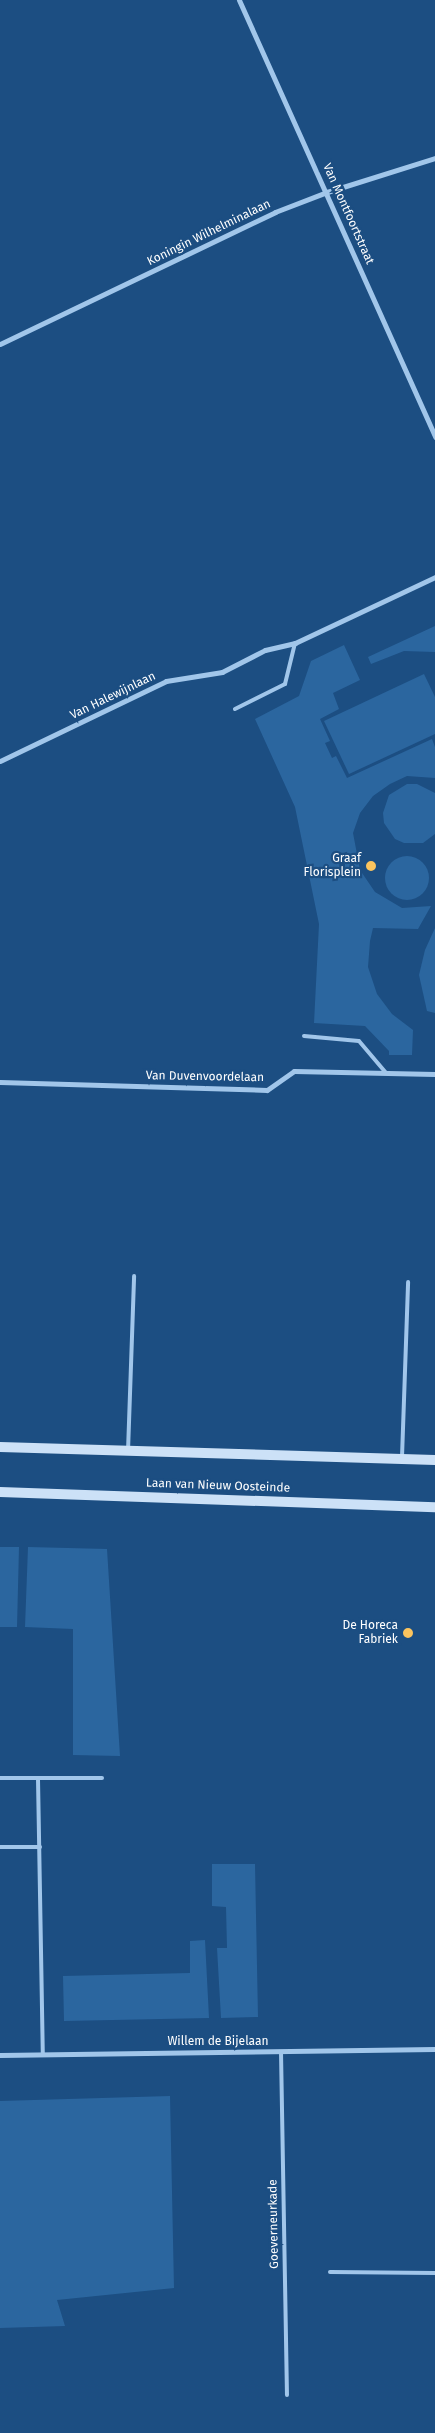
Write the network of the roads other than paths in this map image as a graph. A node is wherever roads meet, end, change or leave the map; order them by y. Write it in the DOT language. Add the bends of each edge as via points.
graph roads {
  1 [pos="239,0"];
  2 [pos="435,158"];
  3 [pos="327,192"];
  4 [pos="0,344"];
  5 [pos="435,437"];
  6 [pos="435,577"];
  7 [pos="295,643"];
  8 [pos="235,709"];
  9 [pos="0,761"];
  10 [pos="304,1036"];
  11 [pos="386,1073"];
  12 [pos="435,1074"];
  13 [pos="0,1082"];
  14 [pos="134,1276"];
  15 [pos="408,1282"];
  16 [pos="0,1447"];
  17 [pos="128,1451"];
  18 [pos="402,1459"];
  19 [pos="435,1460"];
  20 [pos="0,1492"];
  21 [pos="435,1507"];
  22 [pos="0,1778"];
  23 [pos="102,1778"];
  24 [pos="38,1779"];
  25 [pos="0,1847"];
  26 [pos="40,1848"];
  27 [pos="435,2049"];
  28 [pos="281,2052"];
  29 [pos="0,2054"];
  30 [pos="43,2054"];
  31 [pos="330,2272"];
  32 [pos="435,2273"];
  33 [pos="287,2395"];
  1 -- 3 [label="street, Van Montfoortstraat"];
  2 -- 3 [label="street, Koningin Wilhelminalaan"];
  3 -- 4 [label="street, Koningin Wilhelminalaan" via="275,212"];
  3 -- 5 [label="street, Van Montfoortstraat"];
  6 -- 7 [label="street, Van Halewijnlaan"];
  7 -- 8 [label="lane" via="285,684"];
  7 -- 9 [label="street, Van Halewijnlaan" via="265,650 222,672 166,681"];
  10 -- 11 [label="lane" via="359,1041"];
  11 -- 12 [label="street, Van Duvenvoordelaan"];
  11 -- 13 [label="street, Van Duvenvoordelaan" via="294,1071 267,1090"];
  14 -- 17 [label="lane"];
  15 -- 18 [label="lane"];
  16 -- 17 [label="main road"];
  17 -- 18 [label="main road"];
  18 -- 19 [label="main road"];
  20 -- 21 [label="main road, Laan van Nieuw Oosteinde"];
  22 -- 24 [label="lane"];
  23 -- 24 [label="lane"];
  24 -- 26 [label="lane"];
  25 -- 26 [label="lane"];
  26 -- 30 [label="lane"];
  27 -- 28 [label="street, Willem de Bijelaan"];
  28 -- 30 [label="street, Willem de Bijelaan"];
  28 -- 33 [label="lane, Goeverneurkade"];
  29 -- 30 [label="street, Willem de Bijelaan"];
  31 -- 32 [label="lane"];
}
